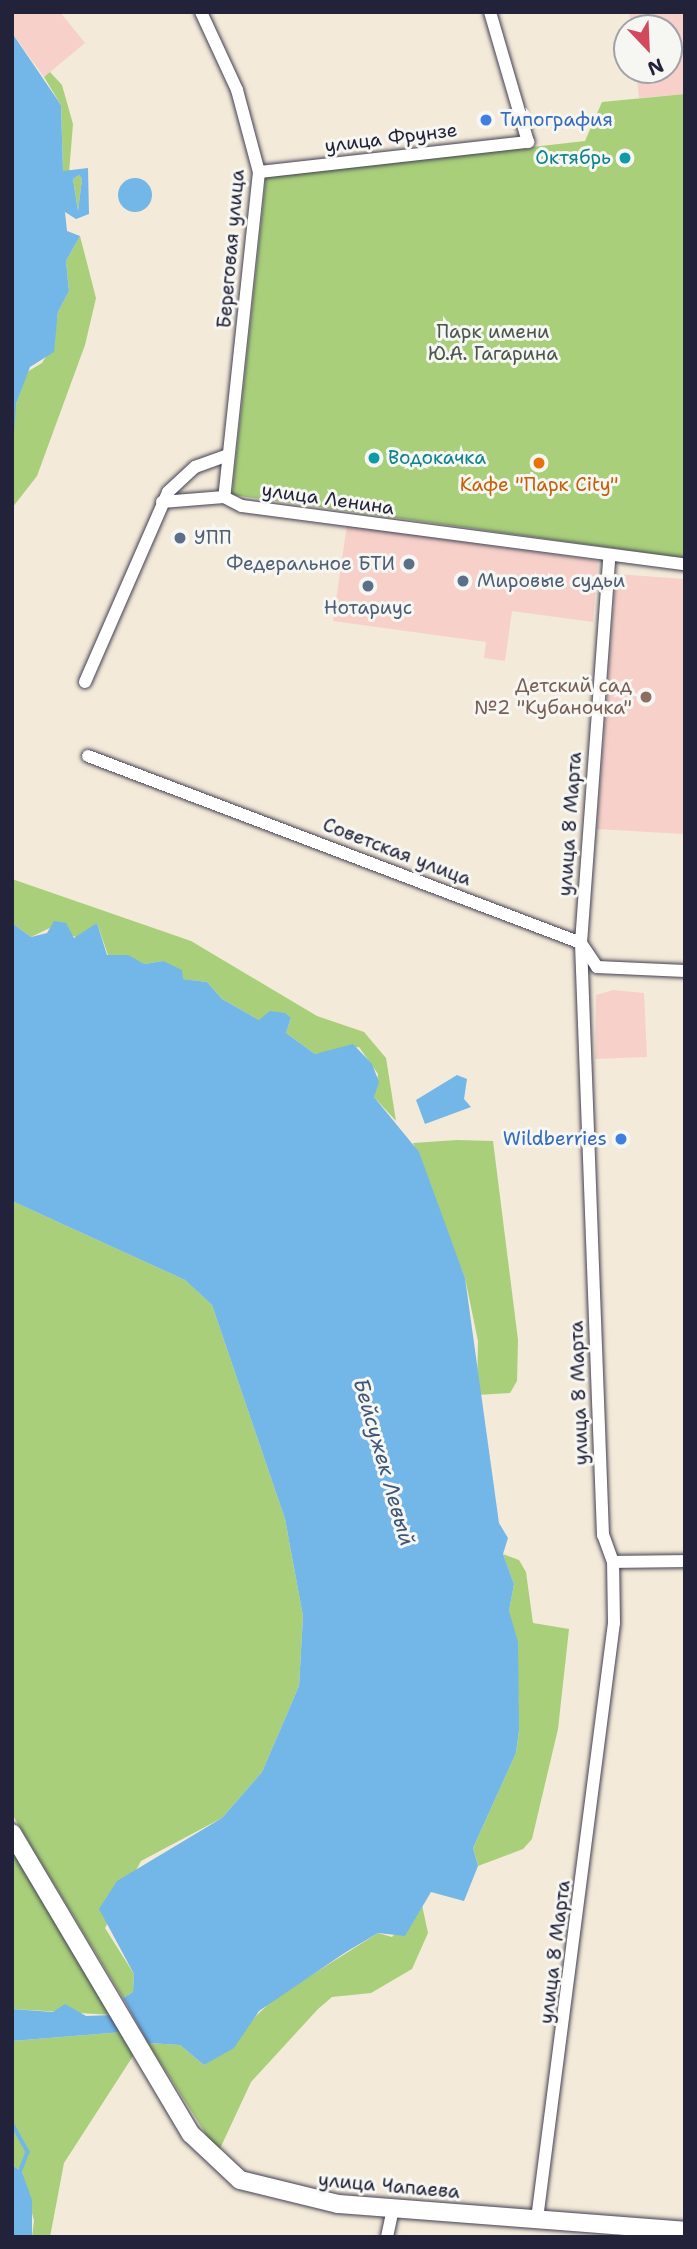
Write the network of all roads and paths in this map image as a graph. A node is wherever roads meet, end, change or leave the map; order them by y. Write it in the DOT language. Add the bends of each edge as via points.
graph roads {
  1 [pos="201,12"];
  2 [pos="490,12"];
  3 [pos="259,172"];
  4 [pos="225,456"];
  5 [pos="224,497"];
  6 [pos="162,502"];
  7 [pos="609,559"];
  8 [pos="685,564"];
  9 [pos="85,682"];
  10 [pos="88,756"];
  11 [pos="581,943"];
  12 [pos="685,971"];
  13 [pos="685,1561"];
  14 [pos="613,1562"];
  15 [pos="12,1833"];
  16 [pos="393,2208"];
  17 [pos="537,2219"];
  18 [pos="685,2231"];
  19 [pos="387,2237"];
  1 -- 3 [label="street, Береговая улица" via="237,90"];
  2 -- 3 [label="street, улица Фрунзе" via="528,142"];
  3 -- 4 [label="street, Береговая улица"];
  4 -- 5 [label="street, Береговая улица"];
  4 -- 6 [label="street" via="183,474"];
  5 -- 6 [label="street, улица Ленина"];
  5 -- 7 [label="street, улица Ленина" via="242,506"];
  6 -- 9 [label="street"];
  7 -- 8 [label="street, улица Ленина"];
  7 -- 11 [label="street, улица 8 Марта"];
  10 -- 11 [label="street, Советская улица"];
  11 -- 12 [label="street" via="589,962 602,969"];
  11 -- 14 [label="street, улица 8 Марта" via="603,1535"];
  13 -- 14 [label="street"];
  14 -- 17 [label="street, улица 8 Марта" via="609,1682"];
  15 -- 16 [label="street, улица Чапаева" via="191,2134 240,2180 310,2201"];
  16 -- 17 [label="street, улица Чапаева"];
  16 -- 19 [label="street"];
  17 -- 18 [label="street, улица Чапаева"];
}
